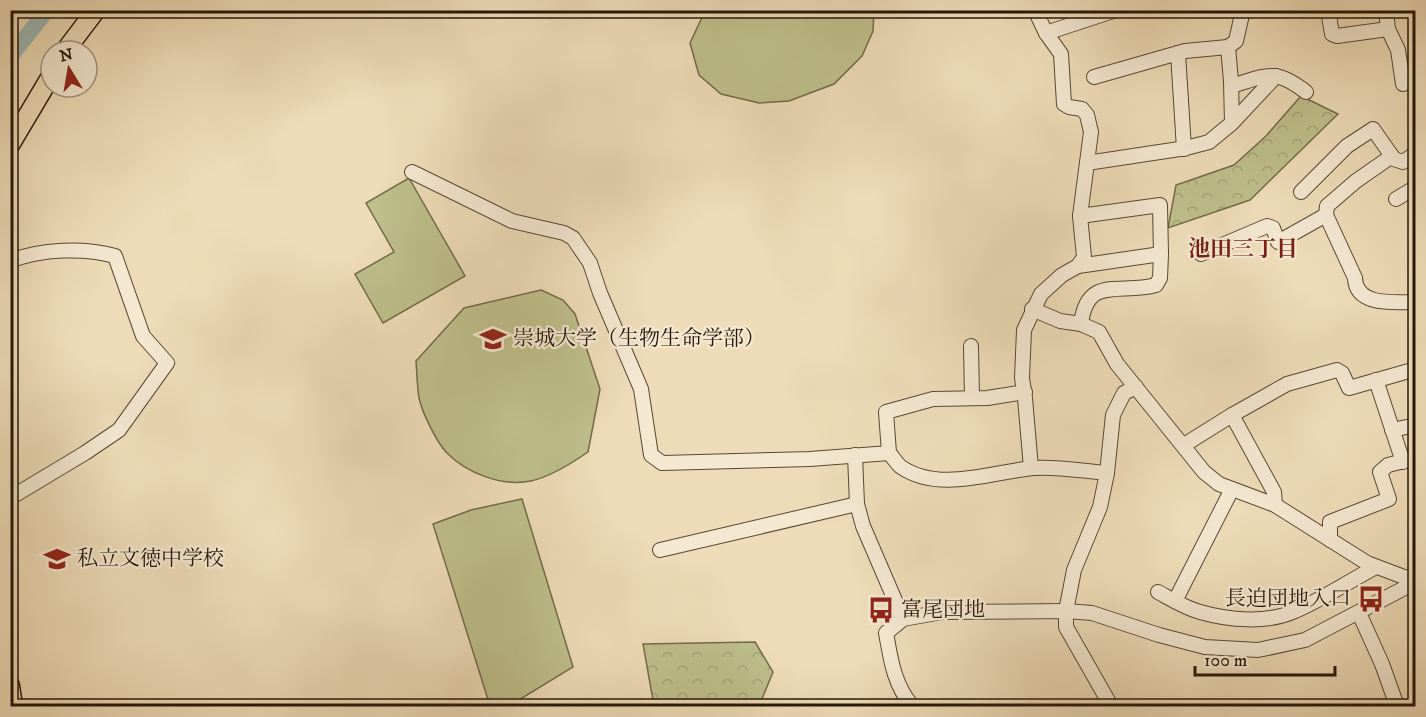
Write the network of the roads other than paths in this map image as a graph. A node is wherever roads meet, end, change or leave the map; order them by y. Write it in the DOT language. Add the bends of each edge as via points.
graph roads {
  1 [pos="96,10"];
  2 [pos="1035,10"];
  3 [pos="1116,10"];
  4 [pos="1243,10"];
  5 [pos="1328,10"];
  6 [pos="1386,10"];
  7 [pos="1096,14"];
  8 [pos="1388,29"];
  9 [pos="1046,33"];
  10 [pos="74,39"];
  11 [pos="1228,47"];
  12 [pos="1178,53"];
  13 [pos="1276,76"];
  14 [pos="1094,77"];
  15 [pos="1403,84"];
  16 [pos="1232,86"];
  17 [pos="1306,92"];
  18 [pos="39,96"];
  19 [pos="1232,123"];
  20 [pos="10,145"];
  21 [pos="1184,149"];
  22 [pos="1416,153"];
  23 [pos="1392,156"];
  24 [pos="1087,163"];
  25 [pos="412,172"];
  26 [pos="1416,188"];
  27 [pos="1300,192"];
  28 [pos="1396,199"];
  29 [pos="1326,215"];
  30 [pos="1080,216"];
  31 [pos="1161,254"];
  32 [pos="1202,254"];
  33 [pos="10,261"];
  34 [pos="1078,266"];
  35 [pos="1416,302"];
  36 [pos="1032,309"];
  37 [pos="1081,324"];
  38 [pos="971,346"];
  39 [pos="1416,369"];
  40 [pos="1376,380"];
  41 [pos="1136,387"];
  42 [pos="1024,392"];
  43 [pos="972,398"];
  44 [pos="1232,415"];
  45 [pos="1416,425"];
  46 [pos="1392,430"];
  47 [pos="1184,445"];
  48 [pos="889,453"];
  49 [pos="855,455"];
  50 [pos="1409,460"];
  51 [pos="1031,468"];
  52 [pos="1107,473"];
  53 [pos="1232,489"];
  54 [pos="10,498"];
  55 [pos="857,504"];
  56 [pos="1275,505"];
  57 [pos="1330,540"];
  58 [pos="660,550"];
  59 [pos="1376,567"];
  60 [pos="1416,580"];
  61 [pos="1158,592"];
  62 [pos="1175,601"];
  63 [pos="1066,611"];
  64 [pos="1359,613"];
  65 [pos="903,619"];
  66 [pos="10,686"];
  67 [pos="13,706"];
  68 [pos="912,706"];
  69 [pos="1111,706"];
  70 [pos="1397,706"];
  1 -- 10 [label="main road"];
  2 -- 9 [label="street"];
  3 -- 7 [label="street"];
  4 -- 11 [label="street" via="1236,41"];
  5 -- 8 [label="street" via="1332,34 1337,36"];
  6 -- 8 [label="street"];
  7 -- 9 [label="street"];
  8 -- 15 [label="street" via="1398,50"];
  9 -- 24 [label="street" via="1060,54 1064,104 1088,115 1091,132"];
  11 -- 12 [label="street"];
  11 -- 16 [label="street"];
  12 -- 14 [label="street"];
  12 -- 21 [label="street"];
  13 -- 16 [label="street"];
  13 -- 17 [label="street" via="1289,79"];
  13 -- 19 [label="street"];
  16 -- 19 [label="street"];
  18 -- 20 [label="main road"];
  19 -- 21 [label="street" via="1209,142"];
  21 -- 24 [label="street"];
  22 -- 23 [label="street" via="1403,162"];
  23 -- 27 [label="street" via="1373,129 1347,146"];
  23 -- 29 [label="street" via="1327,206"];
  24 -- 30 [label="street"];
  25 -- 49 [label="street" via="512,221 573,238 590,263 641,389 651,455 662,463"];
  26 -- 28 [label="street"];
  29 -- 32 [label="street" via="1278,242 1273,228 1267,226"];
  29 -- 35 [label="street" via="1360,294 1379,302"];
  30 -- 31 [label="street" via="1160,205"];
  30 -- 34 [label="street" via="1084,257"];
  31 -- 34 [label="street"];
  31 -- 37 [label="street" via="1156,285 1103,290 1092,295 1083,307"];
  33 -- 54 [label="street" via="48,252 99,251 115,256 143,336 167,363 118,430"];
  34 -- 36 [label="street" via="1049,286"];
  36 -- 37 [label="street" via="1060,321"];
  36 -- 42 [label="street" via="1024,330"];
  37 -- 41 [label="street" via="1099,332"];
  38 -- 43 [label="street"];
  39 -- 40 [label="street"];
  40 -- 44 [label="street" via="1349,388 1338,370 1287,384"];
  40 -- 46 [label="street"];
  41 -- 47 [label="street"];
  41 -- 52 [label="street" via="1124,393 1113,415"];
  42 -- 43 [label="street"];
  42 -- 51 [label="street"];
  43 -- 48 [label="street" via="933,399 886,412"];
  44 -- 47 [label="street"];
  44 -- 56 [label="street" via="1274,492"];
  45 -- 46 [label="street"];
  46 -- 50 [label="street"];
  47 -- 53 [label="street" via="1204,471"];
  48 -- 49 [label="street"];
  48 -- 51 [label="street" via="901,467 931,479"];
  49 -- 55 [label="street"];
  50 -- 57 [label="street" via="1388,465 1380,472 1389,499 1330,522"];
  51 -- 52 [label="street"];
  52 -- 63 [label="street" via="1100,507 1074,570"];
  53 -- 56 [label="street"];
  53 -- 62 [label="street"];
  55 -- 58 [label="street"];
  55 -- 65 [label="street"];
  56 -- 57 [label="street"];
  57 -- 59 [label="street"];
  59 -- 60 [label="street"];
  59 -- 62 [label="street" via="1294,612 1276,617 1221,617 1197,612"];
  60 -- 64 [label="street"];
  61 -- 62 [label="street"];
  63 -- 64 [label="street" via="1092,613 1205,647 1258,650 1305,640"];
  63 -- 65 [label="street" via="942,612"];
  63 -- 69 [label="street" via="1066,627"];
  64 -- 70 [label="street"];
  65 -- 68 [label="street" via="886,633 890,661 901,692"];
  66 -- 67 [label="main road"];
}
